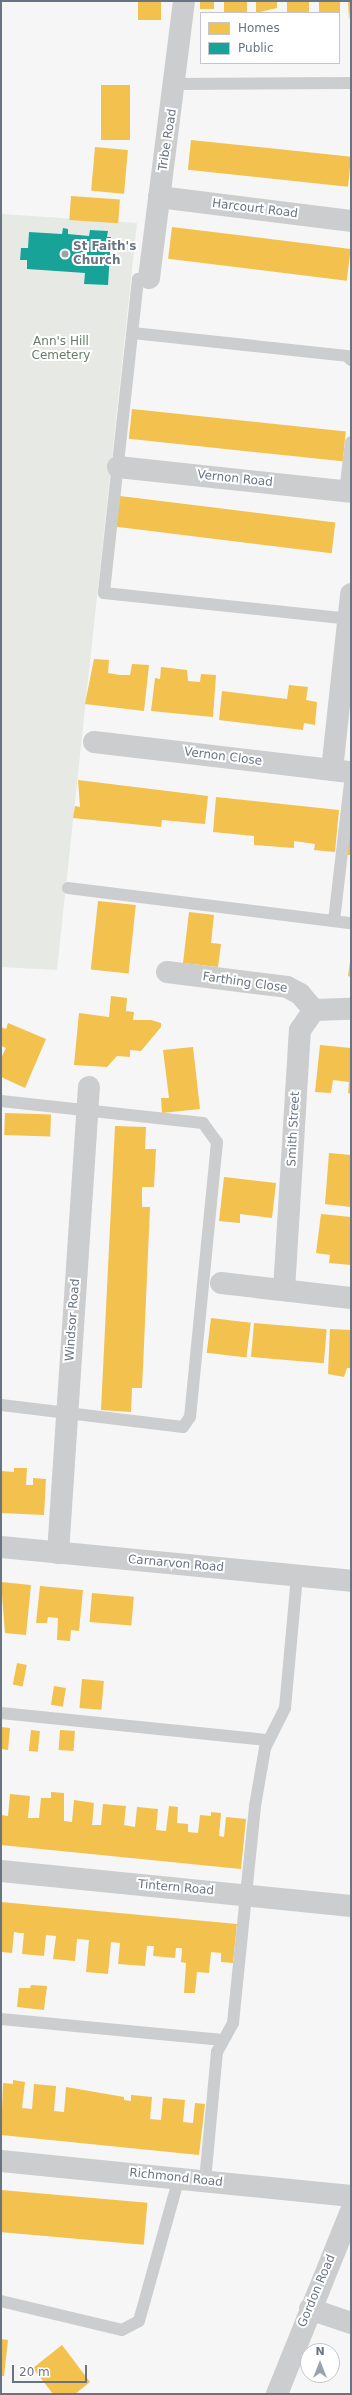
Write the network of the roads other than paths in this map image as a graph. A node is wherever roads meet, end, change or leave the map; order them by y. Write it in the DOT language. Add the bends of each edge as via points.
graph roads {
  1 [pos="184,1"];
  2 [pos="351,82"];
  3 [pos="176,84"];
  4 [pos="159,197"];
  5 [pos="351,221"];
  6 [pos="149,278"];
  7 [pos="133,333"];
  8 [pos="351,360"];
  9 [pos="351,442"];
  10 [pos="118,467"];
  11 [pos="348,492"];
  12 [pos="351,594"];
  13 [pos="350,618"];
  14 [pos="94,742"];
  15 [pos="345,772"];
  16 [pos="68,888"];
  17 [pos="334,921"];
  18 [pos="351,923"];
  19 [pos="167,972"];
  20 [pos="351,1009"];
  21 [pos="314,1010"];
  22 [pos="89,1087"];
  23 [pos="1,1102"];
  24 [pos="87,1112"];
  25 [pos="220,1282"];
  26 [pos="284,1290"];
  27 [pos="351,1298"];
  28 [pos="1,1405"];
  29 [pos="67,1414"];
  30 [pos="1,1547"];
  31 [pos="58,1553"];
  32 [pos="297,1576"];
  33 [pos="351,1581"];
  34 [pos="1,1714"];
  35 [pos="269,1740"];
  36 [pos="1,1871"];
  37 [pos="246,1894"];
  38 [pos="351,1906"];
  39 [pos="1,2019"];
  40 [pos="223,2040"];
  41 [pos="1,2161"];
  42 [pos="179,2178"];
  43 [pos="205,2181"];
  44 [pos="351,2196"];
  45 [pos="351,2212"];
  46 [pos="1,2302"];
  47 [pos="310,2309"];
  48 [pos="351,2323"];
  49 [pos="277,2394"];
  1 -- 3 [label="street, Tribe Road"];
  2 -- 3 [label="lane"];
  3 -- 4 [label="street, Tribe Road"];
  4 -- 5 [label="street, Harcourt Road"];
  4 -- 6 [label="street, Tribe Road"];
  6 -- 7 [label="lane" via="138,279"];
  7 -- 8 [label="lane" via="347,356"];
  7 -- 10 [label="lane"];
  9 -- 11 [label="lane"];
  10 -- 11 [label="street, Vernon Road"];
  10 -- 13 [label="lane" via="104,593"];
  12 -- 13 [label="street"];
  13 -- 15 [label="street"];
  14 -- 15 [label="street, Vernon Close"];
  15 -- 17 [label="lane"];
  16 -- 17 [label="lane"];
  17 -- 18 [label="lane"];
  19 -- 21 [label="street, Farthing Close" via="287,987 300,994"];
  20 -- 21 [label="street"];
  21 -- 26 [label="street, Smith Street" via="304,1021 299,1040"];
  22 -- 24 [label="street, Windsor Road"];
  23 -- 24 [label="lane"];
  24 -- 29 [label="street, Windsor Road"];
  24 -- 29 [label="lane" via="203,1123 217,1142 190,1417 183,1427"];
  25 -- 26 [label="street"];
  26 -- 27 [label="street"];
  28 -- 29 [label="lane"];
  29 -- 31 [label="street, Windsor Road"];
  30 -- 31 [label="street, Carnarvon Road"];
  31 -- 32 [label="street, Carnarvon Road"];
  32 -- 33 [label="street, Carnarvon Road"];
  32 -- 35 [label="lane" via="285,1708"];
  34 -- 35 [label="lane"];
  35 -- 37 [label="lane" via="255,1806"];
  36 -- 37 [label="street, Tintern Road"];
  37 -- 38 [label="street, Tintern Road"];
  37 -- 40 [label="lane" via="233,2022"];
  39 -- 40 [label="lane"];
  40 -- 43 [label="lane" via="217,2052"];
  41 -- 42 [label="street, Richmond Road"];
  42 -- 43 [label="street, Richmond Road"];
  42 -- 46 [label="lane" via="139,2321 122,2330 57,2312"];
  43 -- 44 [label="street, Richmond Road"];
  45 -- 47 [label="street, Gordon Road"];
  47 -- 48 [label="street"];
  47 -- 49 [label="street, Gordon Road"];
}
